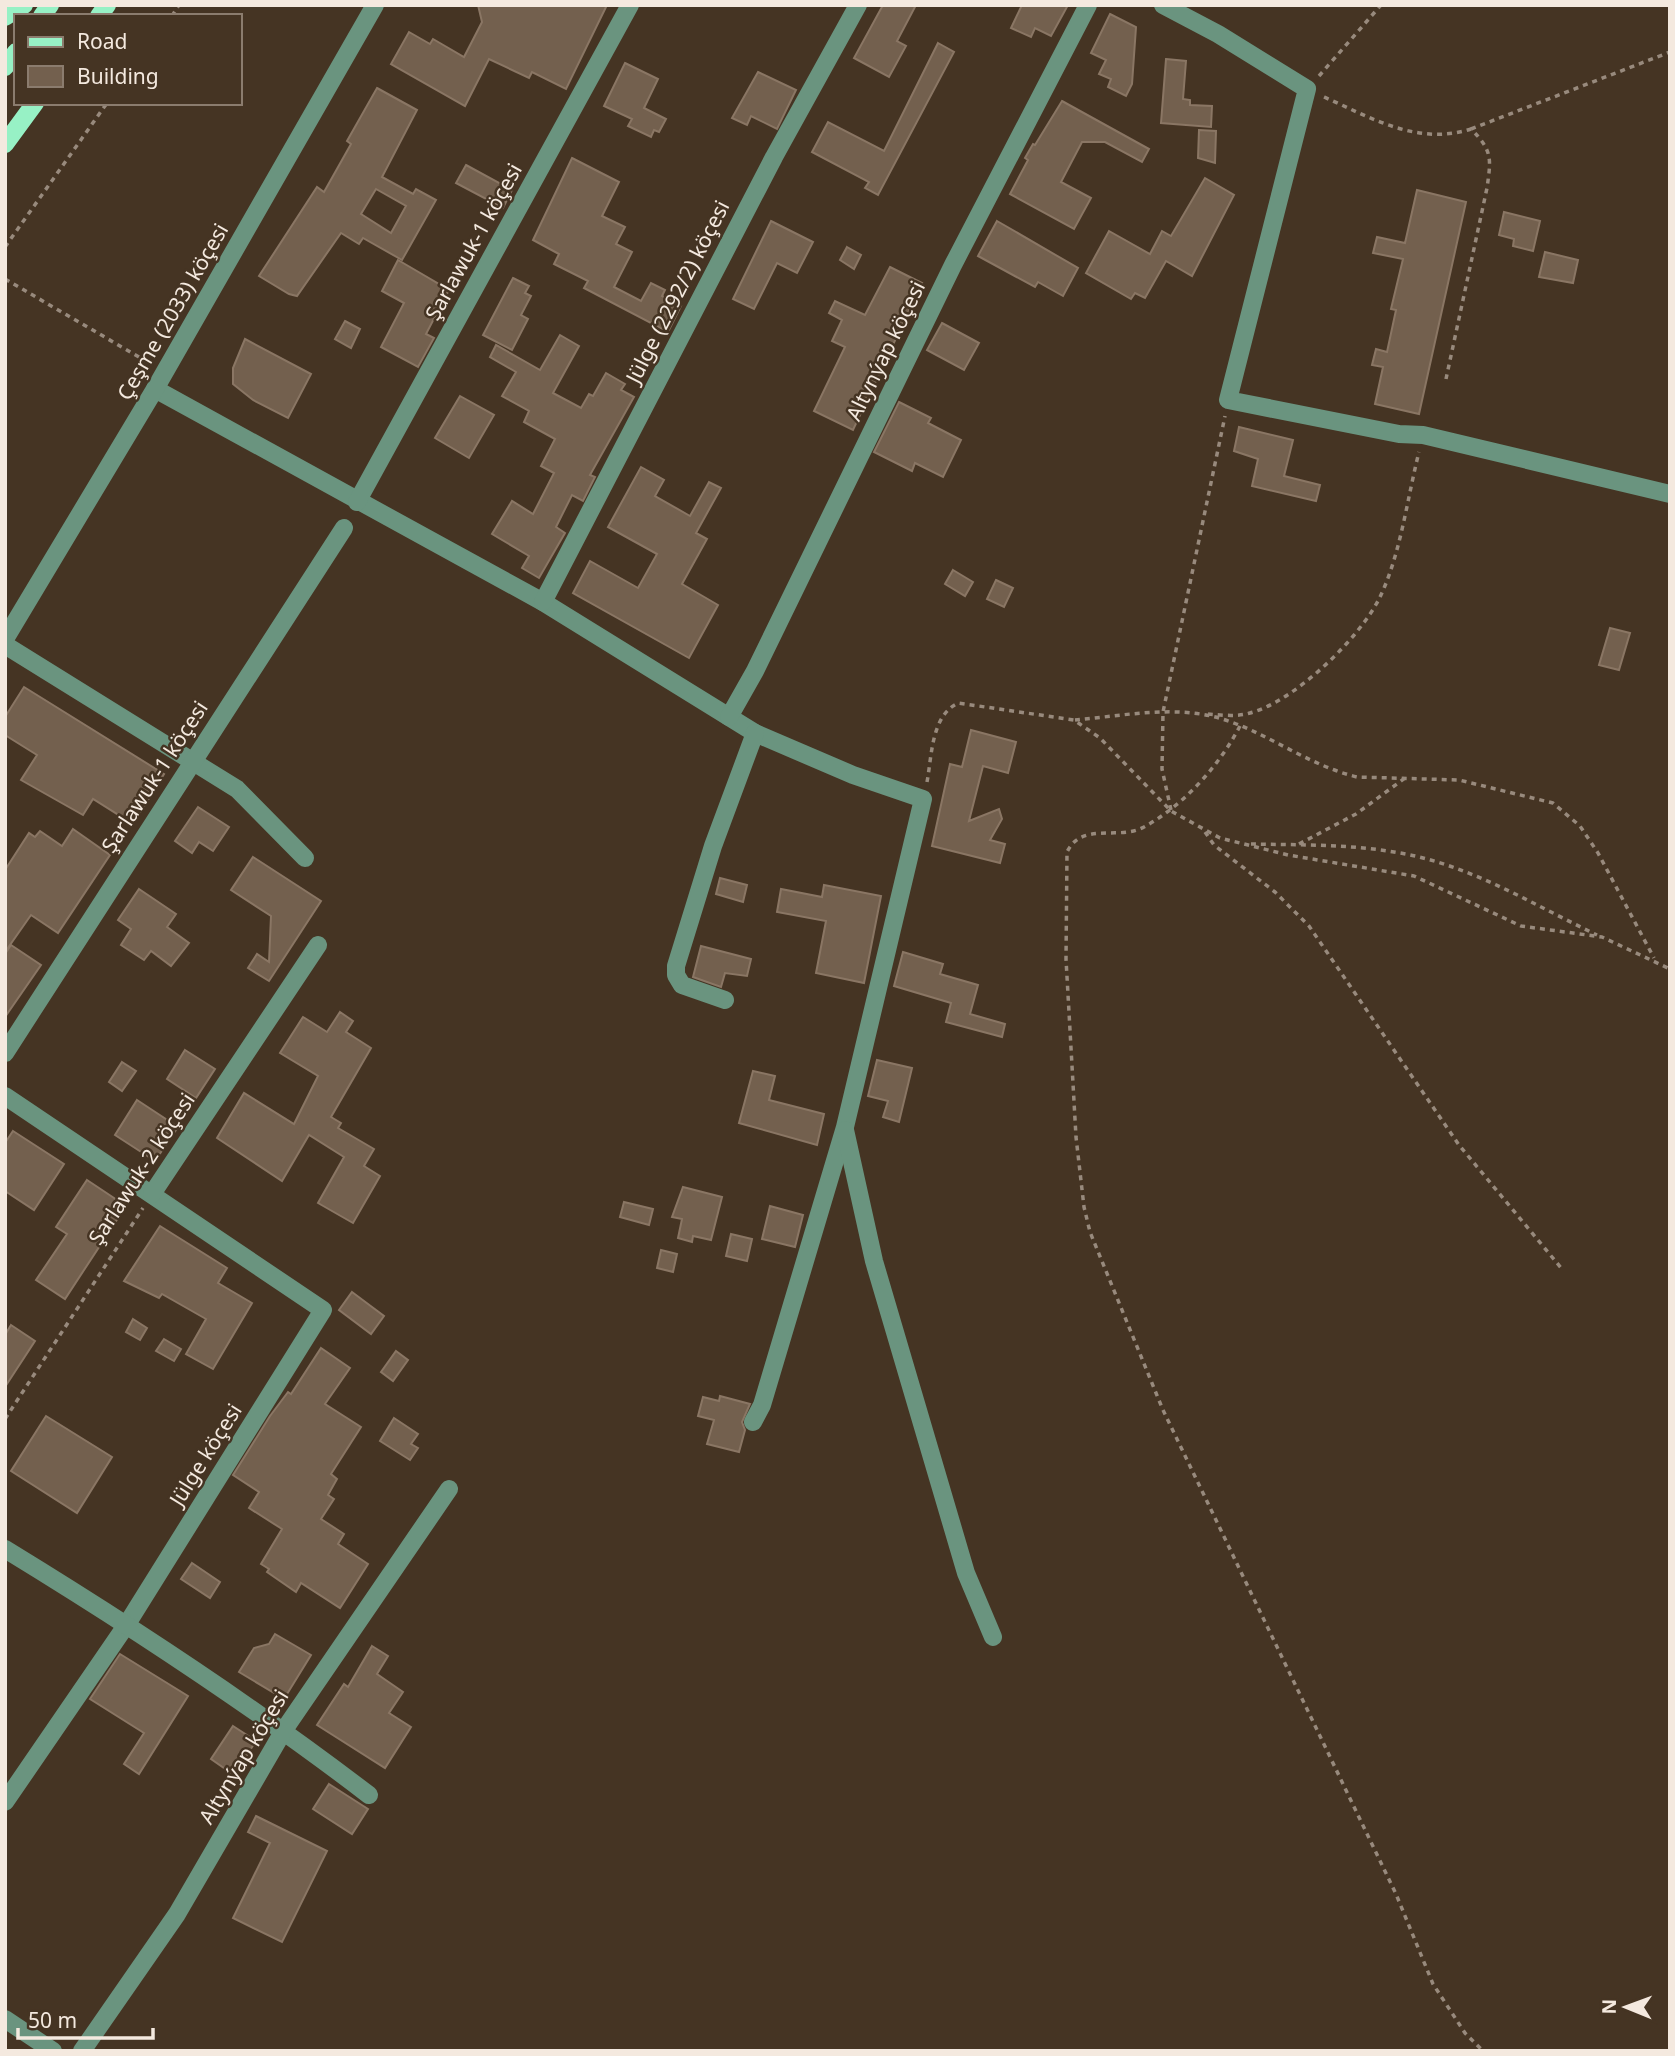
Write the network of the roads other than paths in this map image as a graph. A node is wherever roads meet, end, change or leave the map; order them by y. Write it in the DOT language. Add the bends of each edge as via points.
graph roads {
  1 [pos="24,5"];
  2 [pos="374,5"];
  3 [pos="630,5"];
  4 [pos="858,5"];
  5 [pos="1088,5"];
  6 [pos="1163,5"];
  7 [pos="5,17"];
  8 [pos="33,105"];
  9 [pos="7,138"];
  10 [pos="155,389"];
  11 [pos="1670,494"];
  12 [pos="357,502"];
  13 [pos="344,528"];
  14 [pos="543,602"];
  15 [pos="5,639"];
  16 [pos="5,645"];
  17 [pos="729,717"];
  18 [pos="755,733"];
  19 [pos="193,760"];
  20 [pos="305,858"];
  21 [pos="318,945"];
  22 [pos="725,1000"];
  23 [pos="5,1052"];
  24 [pos="5,1096"];
  25 [pos="845,1127"];
  26 [pos="152,1194"];
  27 [pos="753,1422"];
  28 [pos="449,1489"];
  29 [pos="5,1549"];
  30 [pos="127,1624"];
  31 [pos="993,1637"];
  32 [pos="284,1730"];
  33 [pos="369,1795"];
  34 [pos="5,1802"];
  35 [pos="5,2019"];
  36 [pos="53,2051"];
  37 [pos="82,2051"];
  1 -- 7 [label="main road"];
  2 -- 10 [label="street, Çeşme (2033) köçesi"];
  3 -- 12 [label="street, Şarlawuk-1 köçesi"];
  4 -- 14 [label="street, Jülge (2292/2) köçesi"];
  5 -- 17 [label="street, Altynýap köçesi"];
  6 -- 11 [label="street" via="1307,89 1228,400 1423,435"];
  8 -- 9 [label="main road"];
  10 -- 12 [label="street"];
  10 -- 15 [label="street, Çeşme (2033) köçesi"];
  12 -- 14 [label="street"];
  13 -- 19 [label="street, Şarlawuk-1 köçesi"];
  14 -- 17 [label="street"];
  16 -- 19 [label="street"];
  17 -- 18 [label="street"];
  18 -- 22 [label="street" via="676,966 682,985"];
  18 -- 25 [label="street" via="923,799"];
  19 -- 20 [label="street" via="237,789"];
  19 -- 23 [label="street, Şarlawuk-1 köçesi"];
  21 -- 26 [label="street, Şarlawuk-2 köçesi"];
  24 -- 26 [label="street"];
  25 -- 27 [label="street" via="762,1405"];
  25 -- 31 [label="street" via="874,1261 966,1573"];
  26 -- 30 [label="street, Jülge köçesi" via="323,1310"];
  28 -- 32 [label="street, Altynýap köçesi"];
  29 -- 30 [label="street"];
  30 -- 32 [label="street"];
  30 -- 34 [label="street, Jülge köçesi"];
  32 -- 33 [label="street"];
  32 -- 37 [label="street, Altynýap köçesi" via="177,1914"];
  35 -- 36 [label="street"];
}
